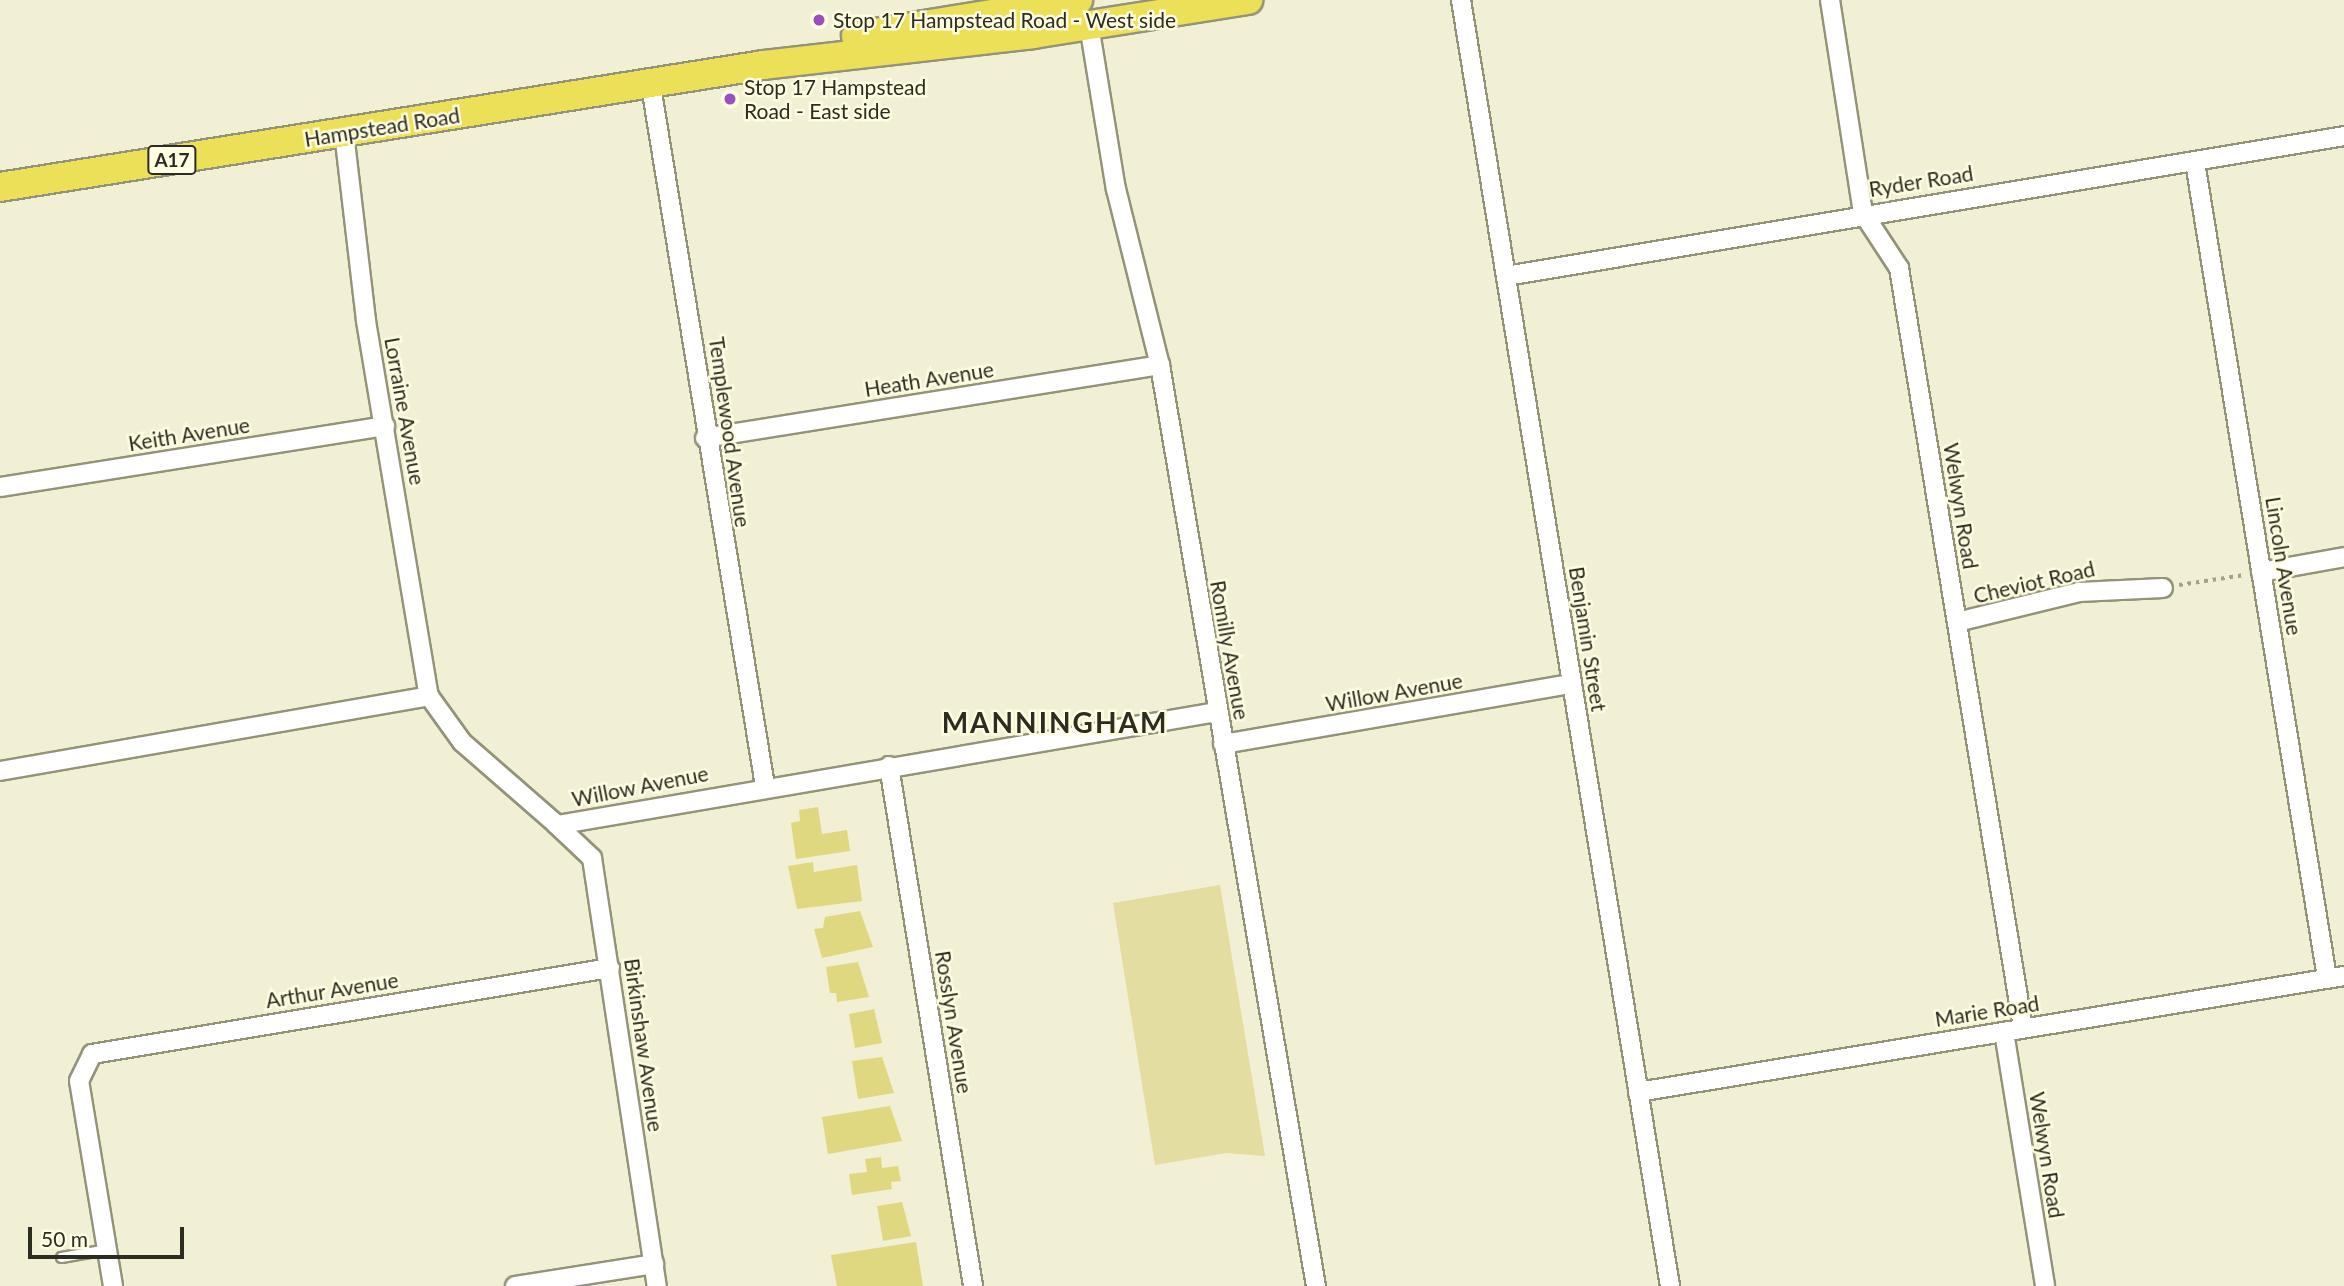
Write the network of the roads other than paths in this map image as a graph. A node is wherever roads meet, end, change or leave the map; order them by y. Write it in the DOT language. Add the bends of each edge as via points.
graph roads {
  1 [pos="1248,0"];
  2 [pos="1461,0"];
  3 [pos="1830,0"];
  4 [pos="1065,5"];
  5 [pos="1032,34"];
  6 [pos="763,65"];
  7 [pos="651,86"];
  8 [pos="344,133"];
  9 [pos="2344,136"];
  10 [pos="2195,162"];
  11 [pos="0,187"];
  12 [pos="1863,213"];
  13 [pos="1506,276"];
  14 [pos="1160,365"];
  15 [pos="385,426"];
  16 [pos="705,438"];
  17 [pos="0,487"];
  18 [pos="2344,557"];
  19 [pos="2261,572"];
  20 [pos="2164,588"];
  21 [pos="1958,622"];
  22 [pos="1572,684"];
  23 [pos="429,696"];
  24 [pos="1217,712"];
  25 [pos="1223,744"];
  26 [pos="889,766"];
  27 [pos="0,771"];
  28 [pos="765,786"];
  29 [pos="557,825"];
  30 [pos="610,968"];
  31 [pos="2336,977"];
  32 [pos="2023,1028"];
  33 [pos="2004,1032"];
  34 [pos="1638,1092"];
  35 [pos="107,1249"];
  36 [pos="61,1257"];
  37 [pos="653,1264"];
  38 [pos="113,1286"];
  39 [pos="515,1286"];
  40 [pos="657,1286"];
  41 [pos="973,1286"];
  42 [pos="1316,1286"];
  43 [pos="1670,1286"];
  44 [pos="2045,1286"];
  1 -- 4 [label="highway, Hampstead Road / A17"];
  2 -- 13 [label="street, Benjamin Street"];
  3 -- 12 [label="street, Welwyn Road"];
  4 -- 5 [label="highway, Hampstead Road / A17"];
  4 -- 5 [label="highway"];
  4 -- 6 [label="highway, Hampstead Road / A17" via="850,37"];
  4 -- 14 [label="street, Romilly Avenue"];
  5 -- 6 [label="highway, Hampstead Road / A17"];
  6 -- 7 [label="highway, Hampstead Road / A17"];
  7 -- 8 [label="highway, Hampstead Road / A17"];
  7 -- 16 [label="street, Templewood Avenue" via="683,261"];
  8 -- 11 [label="highway, Hampstead Road / A17"];
  8 -- 15 [label="street, Lorraine Avenue" via="366,321"];
  9 -- 10 [label="street, Ryder Road"];
  10 -- 12 [label="street, Ryder Road"];
  10 -- 19 [label="street, Lincoln Avenue"];
  12 -- 13 [label="street, Ryder Road"];
  12 -- 21 [label="street, Welwyn Road" via="1899,268"];
  13 -- 22 [label="street, Benjamin Street"];
  14 -- 16 [label="street, Heath Avenue"];
  14 -- 24 [label="street, Romilly Avenue"];
  15 -- 17 [label="street, Keith Avenue"];
  15 -- 23 [label="street, Lorraine Avenue"];
  16 -- 28 [label="street, Templewood Avenue"];
  18 -- 19 [label="street"];
  19 -- 31 [label="street, Lincoln Avenue"];
  20 -- 21 [label="street, Cheviot Road" via="2079,592"];
  21 -- 32 [label="street, Welwyn Road"];
  22 -- 25 [label="street, Willow Avenue"];
  22 -- 34 [label="street, Benjamin Street"];
  23 -- 27 [label="street"];
  23 -- 29 [label="street, Willow Avenue" via="463,742"];
  24 -- 25 [label="street, Romilly Avenue"];
  24 -- 26 [label="street, Willow Avenue"];
  25 -- 42 [label="street, Romilly Avenue"];
  26 -- 28 [label="street, Willow Avenue"];
  26 -- 41 [label="street, Rosslyn Avenue"];
  28 -- 29 [label="street, Willow Avenue"];
  29 -- 30 [label="street, Birkinshaw Avenue" via="592,858"];
  30 -- 35 [label="street, Arthur Avenue" via="92,1054 79,1081"];
  30 -- 37 [label="street, Birkinshaw Avenue"];
  31 -- 32 [label="street, Marie Road"];
  32 -- 33 [label="street, Marie Road"];
  33 -- 34 [label="street, Marie Road"];
  33 -- 44 [label="street, Welwyn Road"];
  34 -- 43 [label="street, Benjamin Street"];
  35 -- 36 [label="lane"];
  35 -- 38 [label="street"];
  37 -- 39 [label="street"];
  37 -- 40 [label="street, Birkinshaw Avenue"];
}
